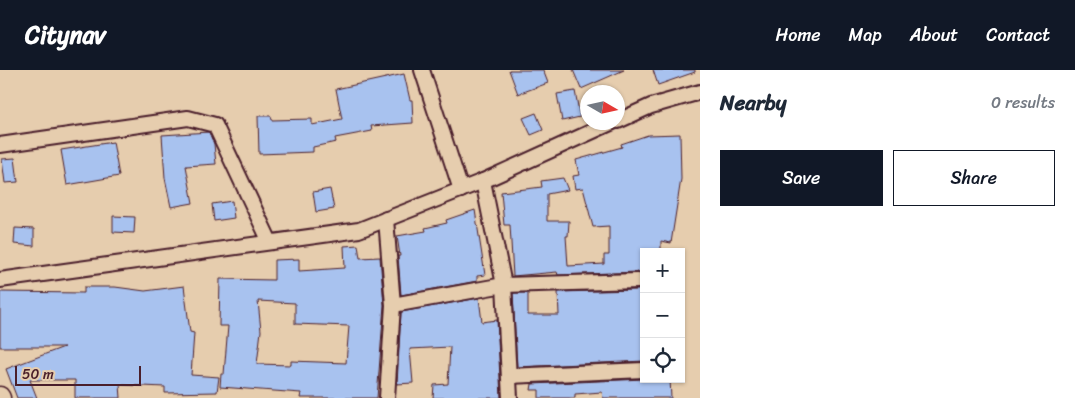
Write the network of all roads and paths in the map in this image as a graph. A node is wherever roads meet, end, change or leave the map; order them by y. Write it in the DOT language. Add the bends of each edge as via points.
graph roads {
  1 [pos="422,70"];
  2 [pos="700,92"];
  3 [pos="625,118"];
  4 [pos="596,130"];
  5 [pos="0,145"];
  6 [pos="483,181"];
  7 [pos="461,190"];
  8 [pos="386,219"];
  9 [pos="270,242"];
  10 [pos="0,280"];
  11 [pos="638,281"];
  12 [pos="504,285"];
  13 [pos="393,305"];
  14 [pos="640,370"];
  15 [pos="509,376"];
  16 [pos="387,398"];
  17 [pos="510,398"];
  1 -- 7 [label="street"];
  2 -- 3 [label="street" via="651,106"];
  4 -- 6 [label="street"];
  5 -- 9 [label="street" via="188,118 215,125"];
  6 -- 7 [label="street"];
  6 -- 12 [label="street"];
  7 -- 8 [label="street"];
  8 -- 9 [label="street" via="359,230"];
  8 -- 13 [label="street"];
  9 -- 10 [label="street"];
  11 -- 12 [label="street"];
  12 -- 13 [label="street"];
  12 -- 15 [label="street"];
  13 -- 16 [label="street"];
  14 -- 15 [label="street"];
  15 -- 17 [label="street"];
}
